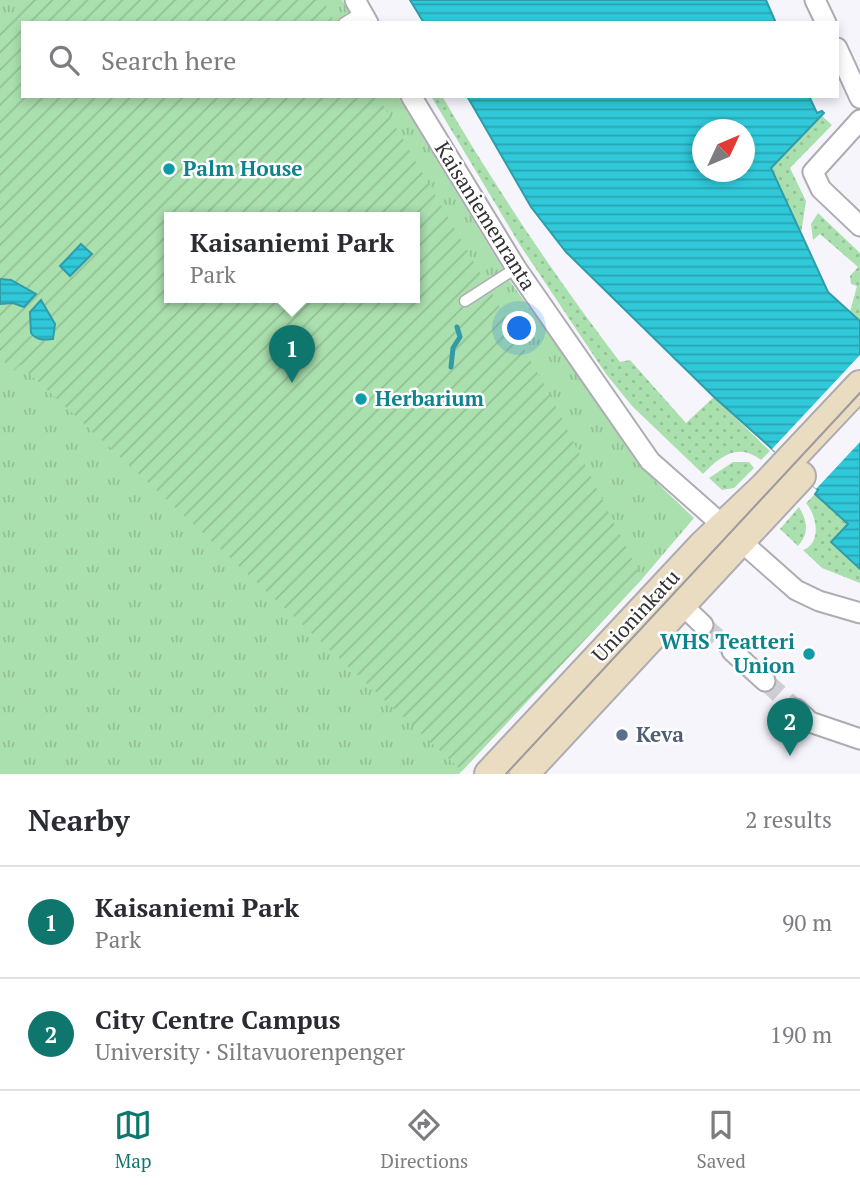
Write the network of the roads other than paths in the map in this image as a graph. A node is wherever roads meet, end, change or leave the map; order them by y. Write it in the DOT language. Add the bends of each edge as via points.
graph roads {
  1 [pos="816,0"];
  2 [pos="825,21"];
  3 [pos="839,52"];
  4 [pos="412,98"];
  5 [pos="860,98"];
  6 [pos="860,120"];
  7 [pos="860,226"];
  8 [pos="516,268"];
  9 [pos="465,301"];
  10 [pos="860,385"];
  11 [pos="860,413"];
  12 [pos="794,469"];
  13 [pos="732,533"];
  14 [pos="681,604"];
  15 [pos="860,613"];
  16 [pos="703,625"];
  17 [pos="732,651"];
  18 [pos="765,681"];
  19 [pos="796,709"];
  20 [pos="860,739"];
  21 [pos="489,774"];
  22 [pos="524,774"];
  1 -- 2 [label="street"];
  3 -- 5 [label="street"];
  4 -- 8 [label="street, Kaisaniemenranta"];
  6 -- 7 [label="street" via="813,172 821,189"];
  8 -- 9 [label="lane"];
  8 -- 13 [label="street, Kaisaniemenranta" via="650,461"];
  10 -- 12 [label="main road"];
  11 -- 12 [label="main road"];
  12 -- 13 [label="main road, Unioninkatu"];
  13 -- 14 [label="main road, Unioninkatu"];
  13 -- 15 [label="street, Kaisaniemenranta" via="802,594"];
  13 -- 21 [label="main road, Unioninkatu"];
  14 -- 16 [label="street"];
  14 -- 22 [label="main road, Unioninkatu"];
  17 -- 18 [label="street"];
  19 -- 20 [label="street" via="810,722"];
}
